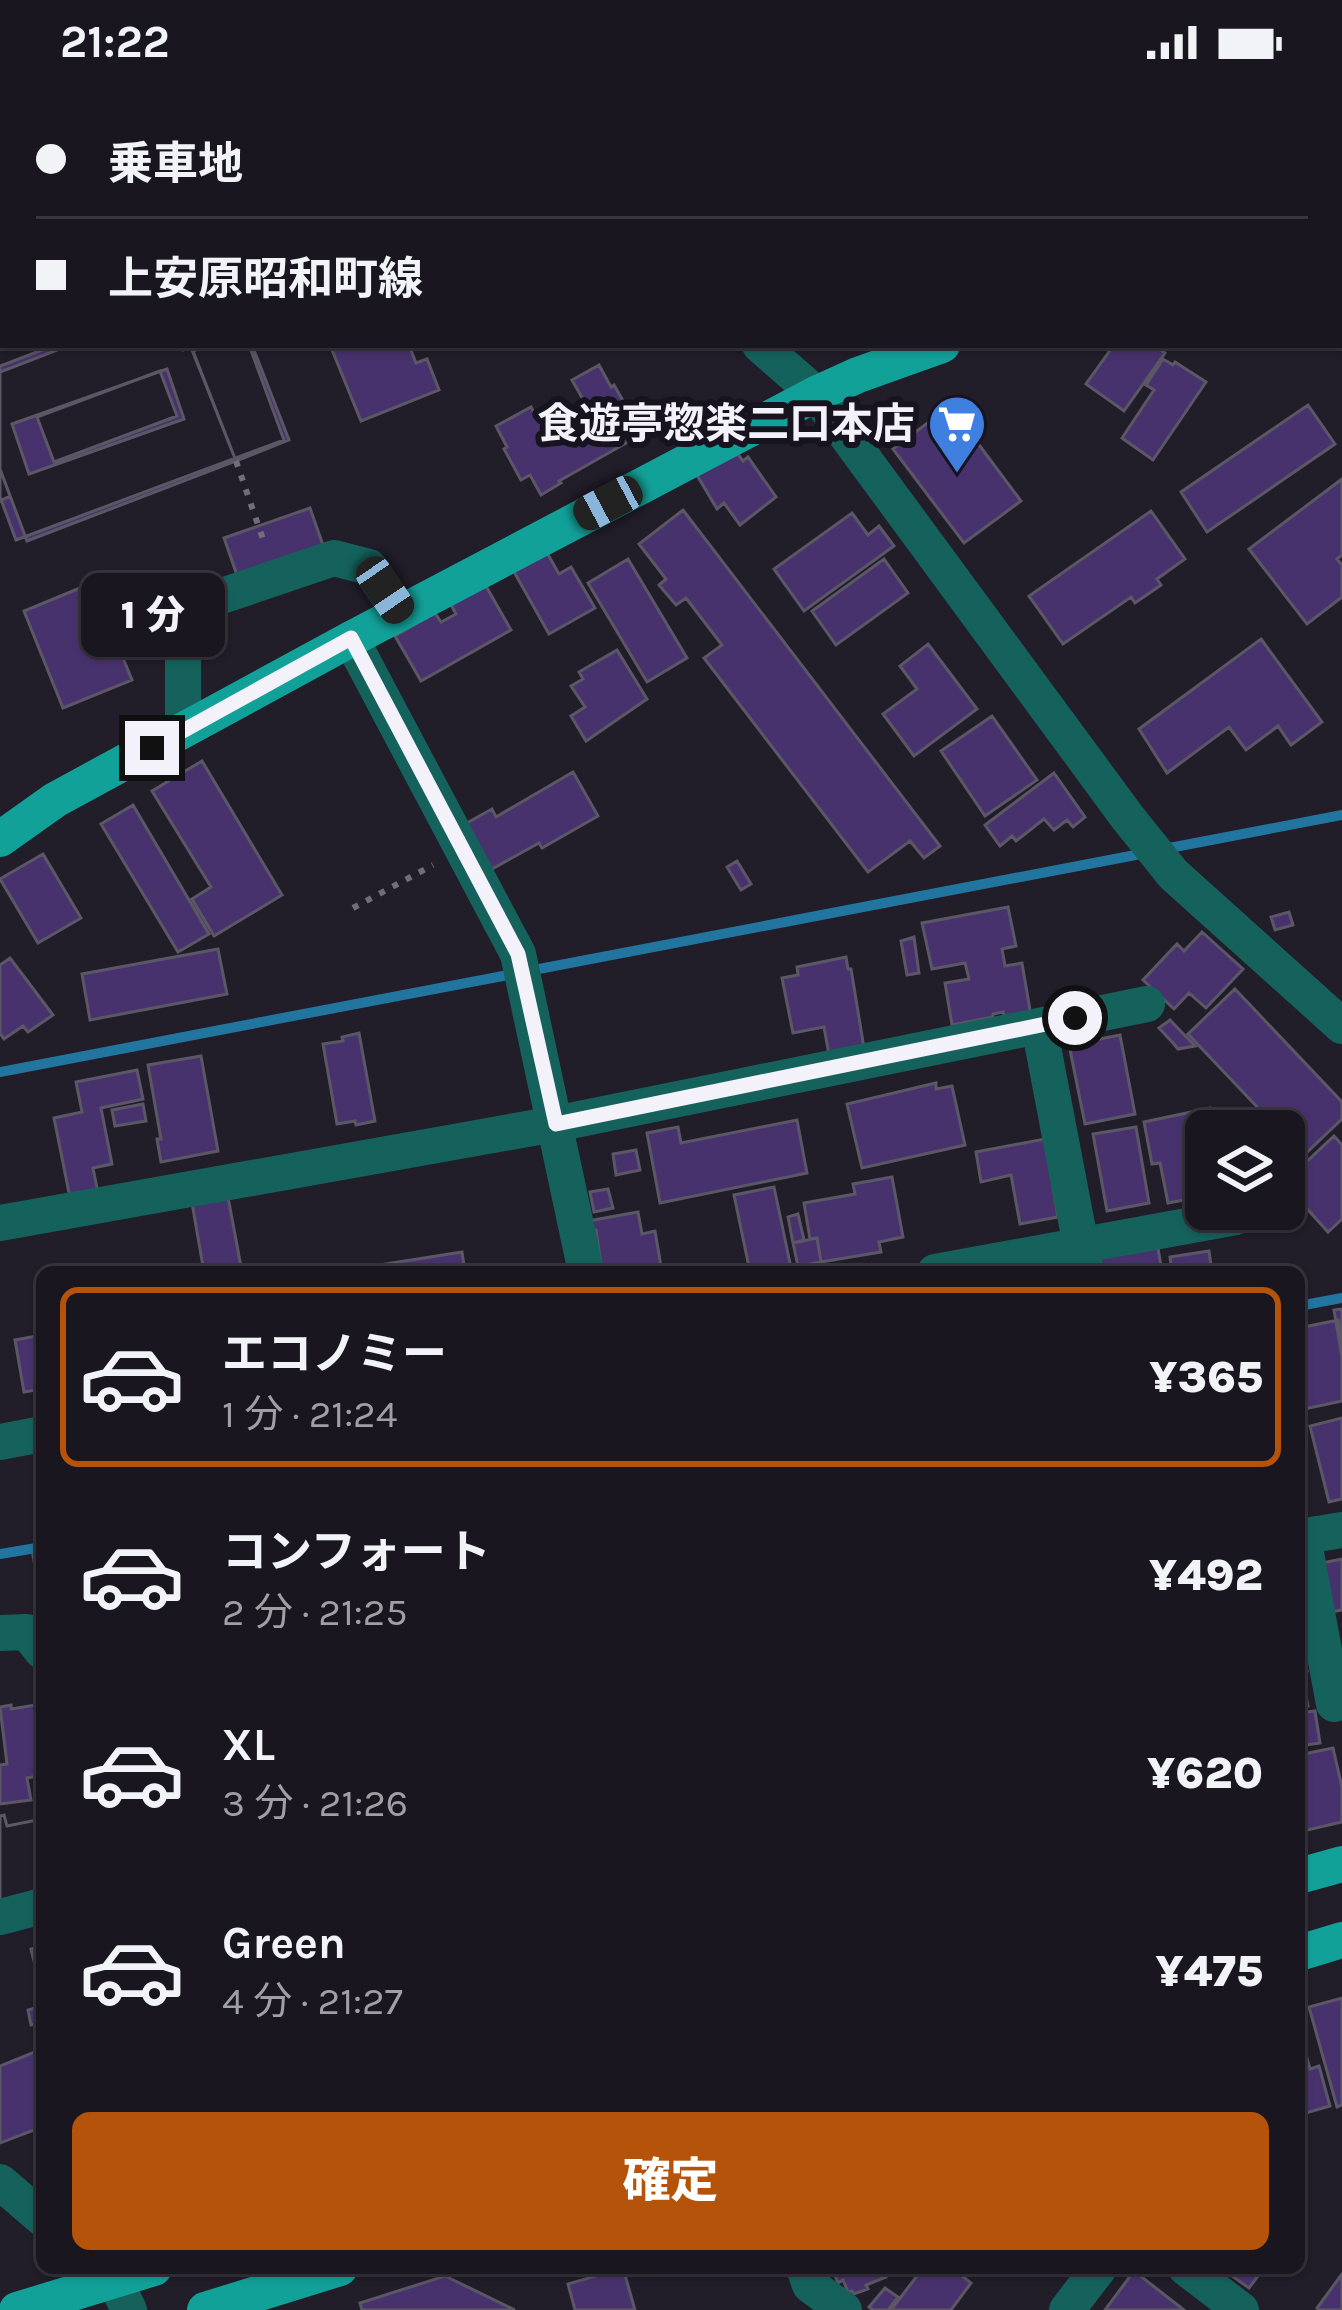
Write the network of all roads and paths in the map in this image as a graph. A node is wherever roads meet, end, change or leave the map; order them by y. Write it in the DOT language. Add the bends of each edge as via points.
graph roads {
  1 [pos="763,348"];
  2 [pos="934,348"];
  3 [pos="816,394"];
  4 [pos="236,460"];
  5 [pos="276,577"];
  6 [pos="400,613"];
  7 [pos="351,638"];
  8 [pos="184,730"];
  9 [pos="0,839"];
  10 [pos="463,850"];
  11 [pos="353,908"];
  12 [pos="1147,1004"];
  13 [pos="1040,1026"];
  14 [pos="1342,1026"];
  15 [pos="556,1124"];
  16 [pos="0,1222"];
  17 [pos="1189,1230"];
  18 [pos="1083,1259"];
  19 [pos="585,1266"];
  20 [pos="1003,1266"];
  21 [pos="36,1435"];
  22 [pos="0,1442"];
  23 [pos="1342,1530"];
  24 [pos="1305,1536"];
  25 [pos="1305,1557"];
  26 [pos="0,1634"];
  27 [pos="36,1644"];
  28 [pos="1334,1704"];
  29 [pos="1342,1864"];
  30 [pos="1305,1874"];
  31 [pos="36,1908"];
  32 [pos="0,1917"];
  33 [pos="1342,1940"];
  34 [pos="1305,1951"];
  35 [pos="0,2182"];
  36 [pos="36,2213"];
  37 [pos="321,2274"];
  38 [pos="806,2274"];
  39 [pos="1094,2274"];
  40 [pos="1194,2274"];
  41 [pos="115,2286"];
  42 [pos="17,2310"];
  43 [pos="205,2310"];
  44 [pos="844,2310"];
  45 [pos="1067,2310"];
  46 [pos="1241,2310"];
  1 -- 3 [label="street"];
  2 -- 3 [label="main road"];
  3 -- 6 [label="main road"];
  3 -- 14 [label="street" via="1173,874"];
  4 -- 5 [label="path"];
  5 -- 6 [label="street" via="334,558 369,567"];
  5 -- 8 [label="street" via="198,604 183,627"];
  6 -- 7 [label="main road"];
  7 -- 8 [label="main road"];
  7 -- 10 [label="street"];
  8 -- 9 [label="main road"];
  10 -- 11 [label="path"];
  10 -- 15 [label="street" via="518,954"];
  12 -- 13 [label="street"];
  13 -- 15 [label="street"];
  13 -- 18 [label="street"];
  15 -- 16 [label="street"];
  15 -- 19 [label="street"];
  17 -- 18 [label="street"];
  18 -- 20 [label="street"];
  21 -- 22 [label="street"];
  23 -- 24 [label="street"];
  25 -- 28 [label="street"];
  26 -- 27 [label="street" via="27,1632"];
  29 -- 30 [label="main road"];
  31 -- 32 [label="street"];
  33 -- 34 [label="main road"];
  35 -- 36 [label="street"];
  37 -- 43 [label="main road"];
  38 -- 44 [label="street"];
  39 -- 45 [label="street"];
  40 -- 46 [label="street"];
  41 -- 42 [label="main road"];
}
